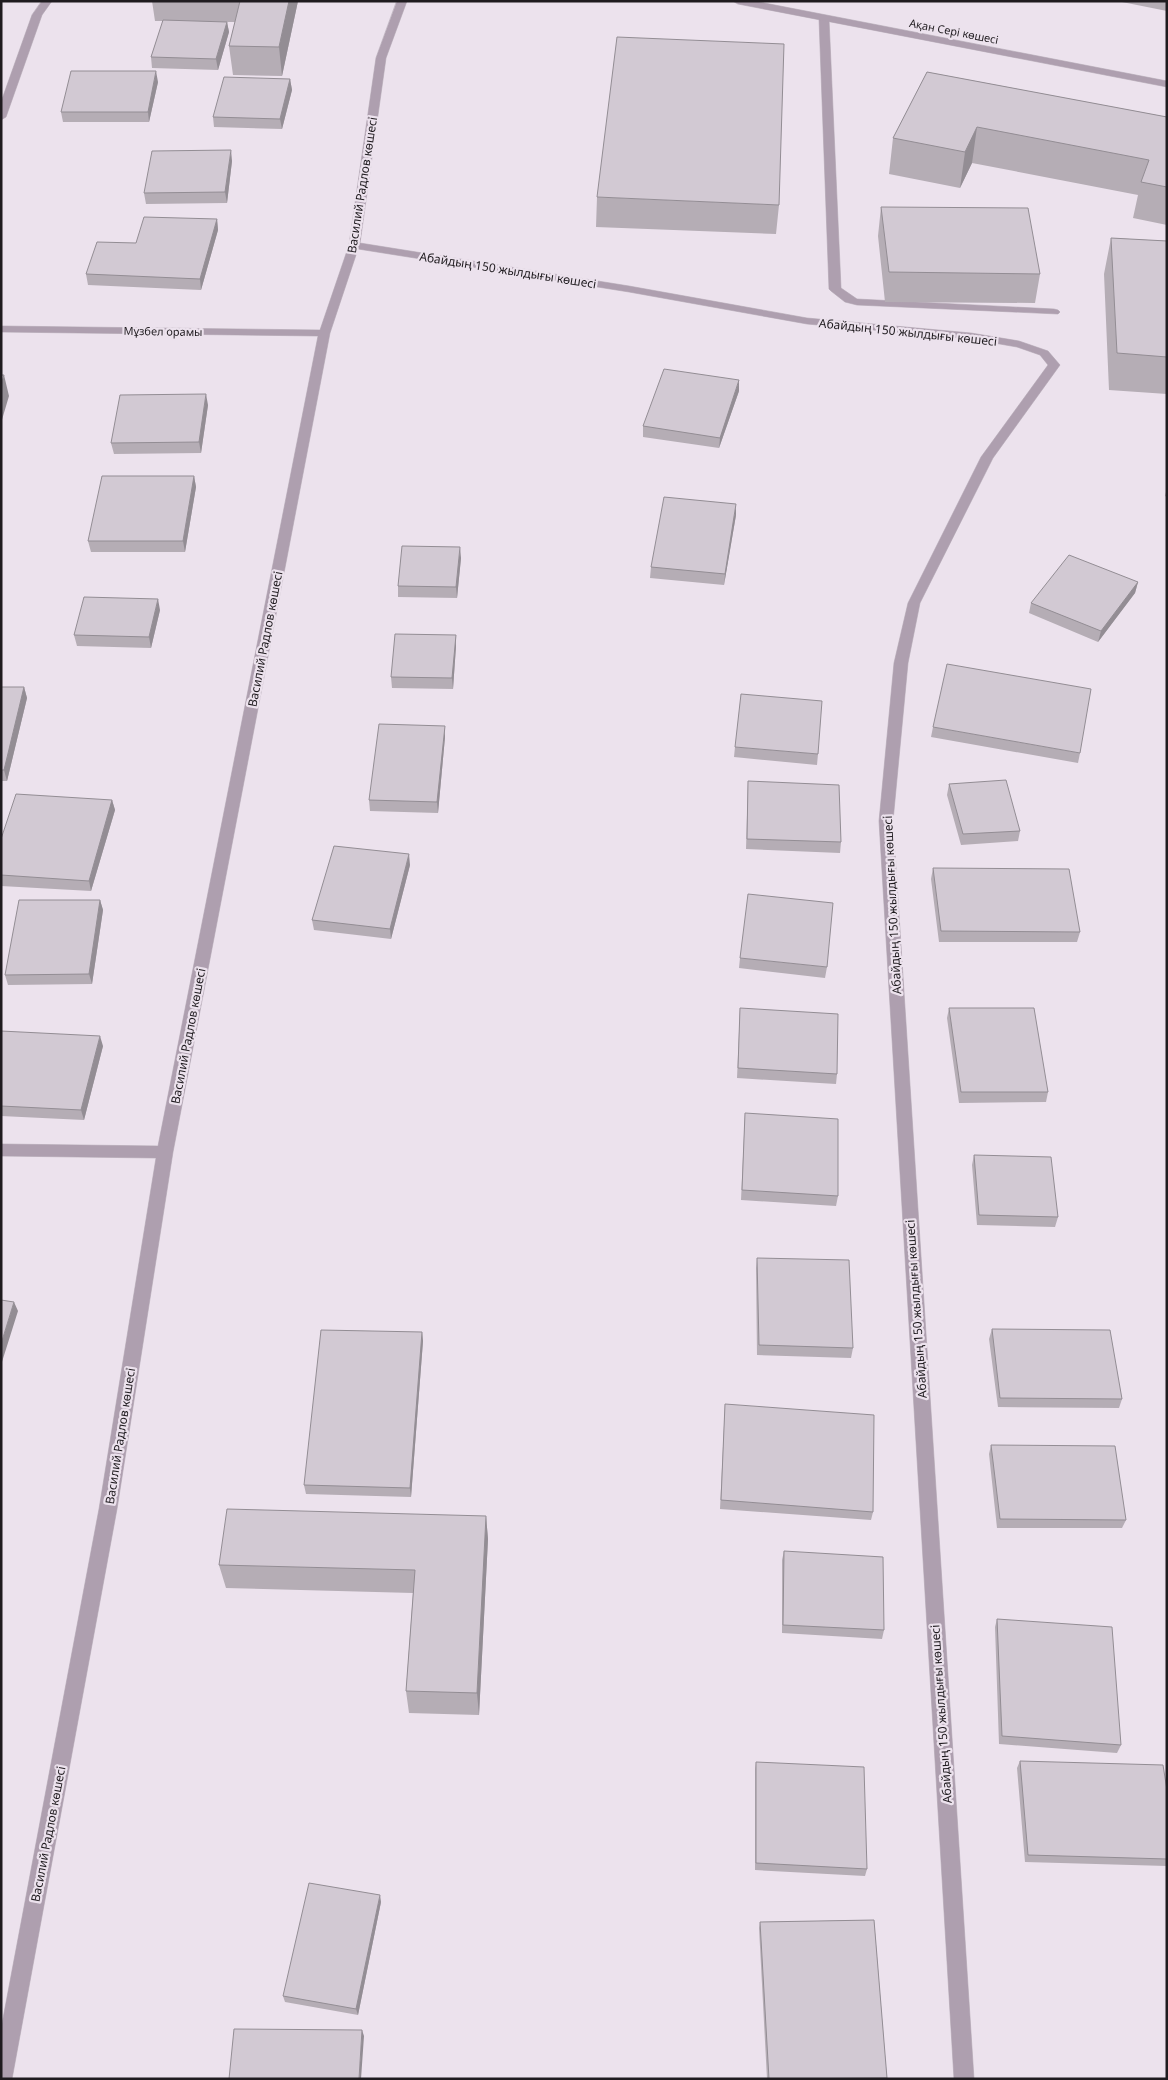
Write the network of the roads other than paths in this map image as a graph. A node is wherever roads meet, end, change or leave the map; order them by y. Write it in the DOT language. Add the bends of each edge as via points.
graph roads {
  1 [pos="47,1"];
  2 [pos="402,1"];
  3 [pos="738,1"];
  4 [pos="824,19"];
  5 [pos="1167,84"];
  6 [pos="1,117"];
  7 [pos="354,245"];
  8 [pos="1054,312"];
  9 [pos="1,329"];
  10 [pos="324,333"];
  11 [pos="1,1150"];
  12 [pos="165,1152"];
  13 [pos="2,2079"];
  14 [pos="964,2079"];
  1 -- 6 [label="street" via="37,15"];
  2 -- 7 [label="street, Василий Радлов көшесі" via="381,58"];
  3 -- 4 [label="street, Ақан Сері көшесі"];
  4 -- 5 [label="street, Ақан Сері көшесі"];
  4 -- 8 [label="street" via="834,289 857,302"];
  7 -- 10 [label="street, Василий Радлов көшесі"];
  7 -- 14 [label="street, Абайдың 150 жылдығы көшесі" via="807,321 971,336 1019,344 1044,353 1054,365 987,457 914,603 901,663 886,821"];
  9 -- 10 [label="street, Мұзбел орамы"];
  10 -- 12 [label="street, Василий Радлов көшесі"];
  11 -- 12 [label="street"];
  12 -- 13 [label="street, Василий Радлов көшесі" via="108,1509"];
}
